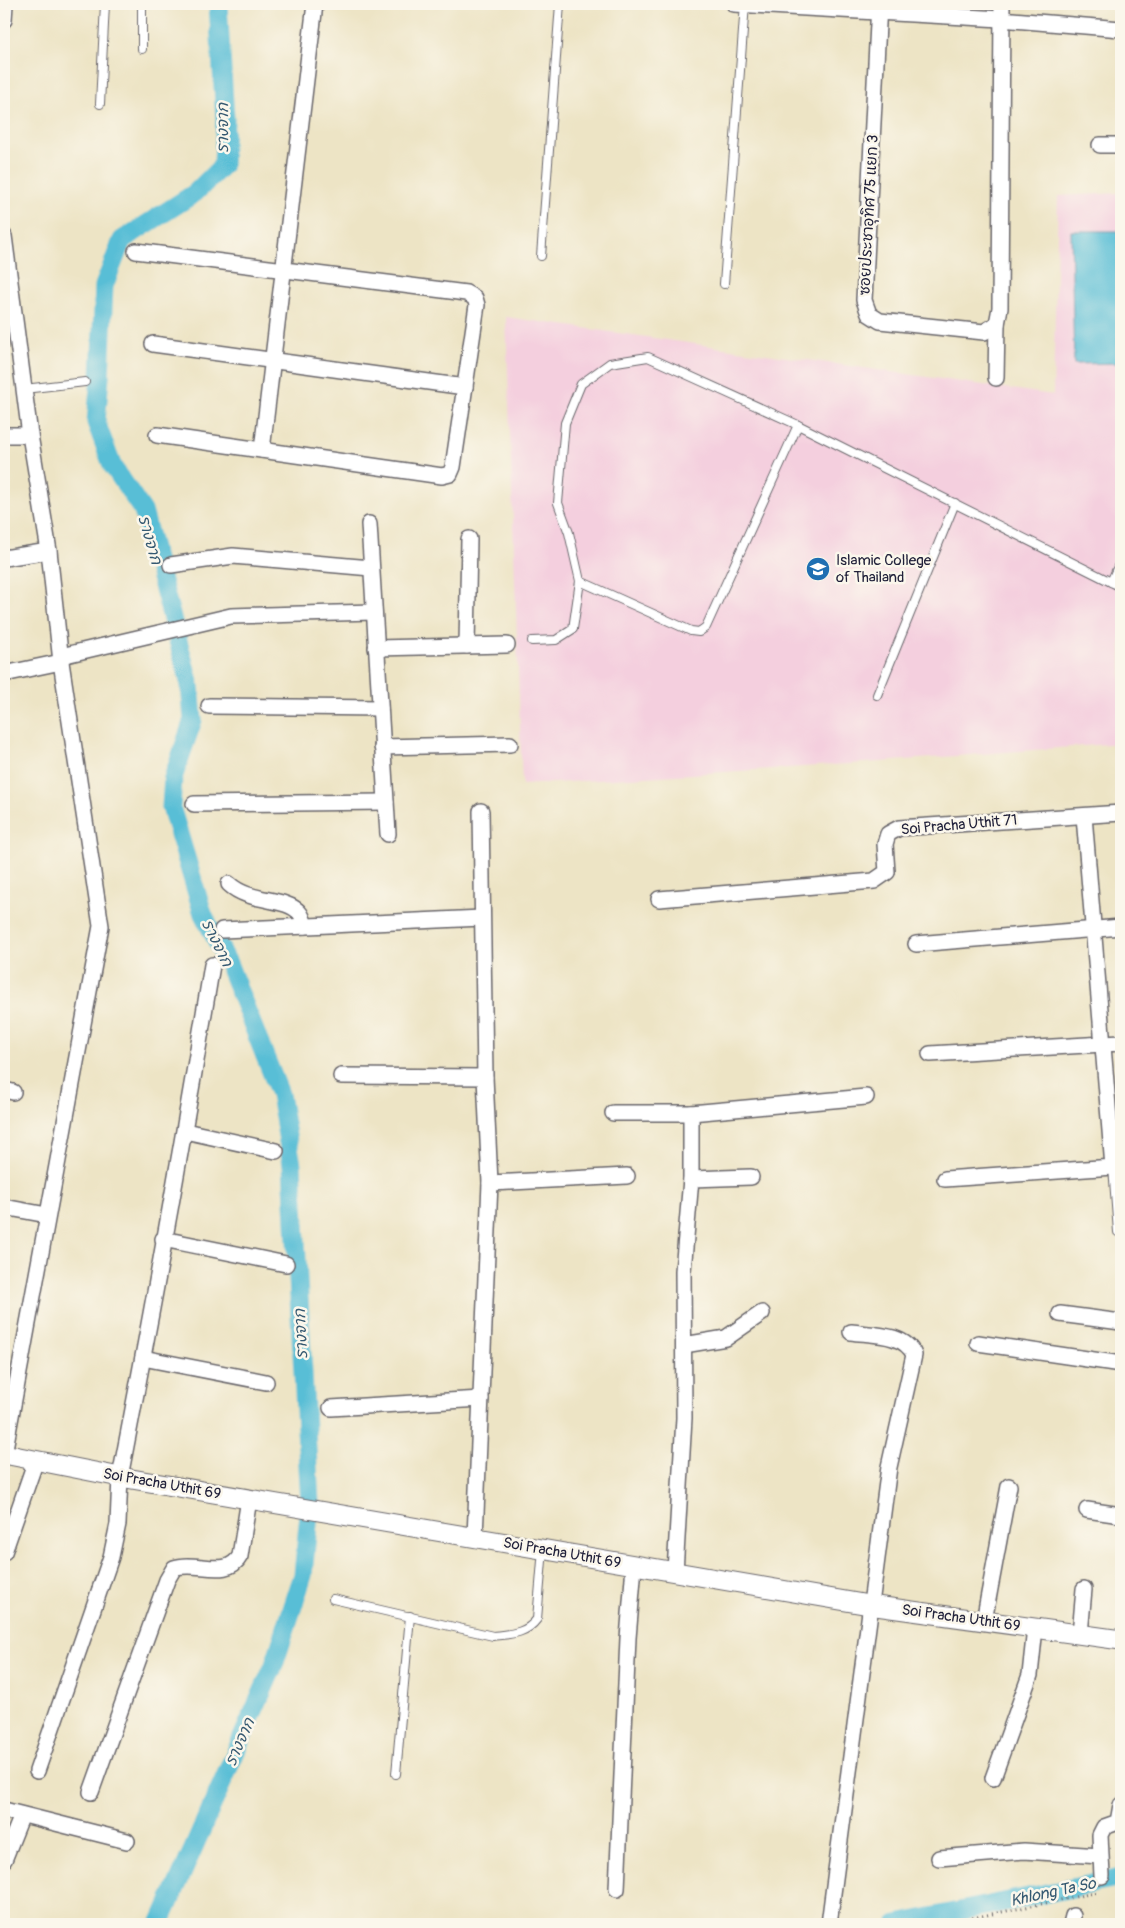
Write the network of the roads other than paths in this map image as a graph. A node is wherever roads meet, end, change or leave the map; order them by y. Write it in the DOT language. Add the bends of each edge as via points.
graph roads {
  1 [pos="5,4"];
  2 [pos="105,4"];
  3 [pos="142,4"];
  4 [pos="315,4"];
  5 [pos="560,4"];
  6 [pos="734,4"];
  7 [pos="745,4"];
  8 [pos="879,8"];
  9 [pos="1001,11"];
  10 [pos="4,20"];
  11 [pos="1121,29"];
  12 [pos="142,50"];
  13 [pos="100,104"];
  14 [pos="1100,145"];
  15 [pos="1121,145"];
  16 [pos="4,238"];
  17 [pos="136,251"];
  18 [pos="541,256"];
  19 [pos="283,270"];
  20 [pos="724,284"];
  21 [pos="996,324"];
  22 [pos="10,338"];
  23 [pos="153,344"];
  24 [pos="273,360"];
  25 [pos="996,378"];
  26 [pos="85,382"];
  27 [pos="465,387"];
  28 [pos="24,389"];
  29 [pos="798,425"];
  30 [pos="4,435"];
  31 [pos="30,435"];
  32 [pos="157,435"];
  33 [pos="262,450"];
  34 [pos="955,503"];
  35 [pos="368,524"];
  36 [pos="469,539"];
  37 [pos="49,551"];
  38 [pos="4,558"];
  39 [pos="1121,560"];
  40 [pos="171,565"];
  41 [pos="371,568"];
  42 [pos="580,581"];
  43 [pos="1111,582"];
  44 [pos="1121,587"];
  45 [pos="373,612"];
  46 [pos="532,641"];
  47 [pos="507,645"];
  48 [pos="466,646"];
  49 [pos="376,648"];
  50 [pos="61,659"];
  51 [pos="4,674"];
  52 [pos="877,696"];
  53 [pos="209,706"];
  54 [pos="380,708"];
  55 [pos="510,744"];
  56 [pos="382,747"];
  57 [pos="386,802"];
  58 [pos="194,804"];
  59 [pos="481,811"];
  60 [pos="1121,813"];
  61 [pos="1084,816"];
  62 [pos="388,834"];
  63 [pos="229,884"];
  64 [pos="658,899"];
  65 [pos="482,918"];
  66 [pos="305,926"];
  67 [pos="1121,927"];
  68 [pos="222,930"];
  69 [pos="1094,930"];
  70 [pos="916,944"];
  71 [pos="212,965"];
  72 [pos="1121,1043"];
  73 [pos="1103,1044"];
  74 [pos="930,1054"];
  75 [pos="341,1076"];
  76 [pos="485,1077"];
  77 [pos="866,1097"];
  78 [pos="613,1113"];
  79 [pos="691,1113"];
  80 [pos="185,1130"];
  81 [pos="276,1151"];
  82 [pos="1113,1167"];
  83 [pos="627,1176"];
  84 [pos="751,1177"];
  85 [pos="691,1180"];
  86 [pos="945,1180"];
  87 [pos="490,1182"];
  88 [pos="4,1207"];
  89 [pos="47,1215"];
  90 [pos="1118,1232"];
  91 [pos="163,1239"];
  92 [pos="286,1264"];
  93 [pos="762,1313"];
  94 [pos="1060,1314"];
  95 [pos="1121,1322"];
  96 [pos="852,1332"];
  97 [pos="978,1343"];
  98 [pos="684,1345"];
  99 [pos="143,1358"];
  100 [pos="1121,1364"];
  101 [pos="266,1382"];
  102 [pos="481,1399"];
  103 [pos="331,1408"];
  104 [pos="4,1454"];
  105 [pos="36,1460"];
  106 [pos="120,1477"];
  107 [pos="1009,1486"];
  108 [pos="248,1499"];
  109 [pos="1087,1510"];
  110 [pos="1121,1514"];
  111 [pos="475,1537"];
  112 [pos="544,1549"];
  113 [pos="4,1552"];
  114 [pos="634,1566"];
  115 [pos="675,1572"];
  116 [pos="1084,1590"];
  117 [pos="333,1599"];
  118 [pos="870,1605"];
  119 [pos="410,1616"];
  120 [pos="984,1621"];
  121 [pos="1035,1628"];
  122 [pos="1080,1634"];
  123 [pos="1121,1640"];
  124 [pos="37,1771"];
  125 [pos="396,1774"];
  126 [pos="993,1778"];
  127 [pos="91,1792"];
  128 [pos="1121,1805"];
  129 [pos="4,1810"];
  130 [pos="22,1815"];
  131 [pos="127,1841"];
  132 [pos="1100,1856"];
  133 [pos="939,1858"];
  134 [pos="4,1860"];
  135 [pos="1104,1883"];
  136 [pos="617,1889"];
  137 [pos="829,1924"];
  1 -- 10 [label="street"];
  2 -- 13 [label="lane"];
  3 -- 12 [label="lane"];
  4 -- 19 [label="street"];
  5 -- 18 [label="lane"];
  6 -- 7 [label="street"];
  7 -- 8 [label="street"];
  7 -- 20 [label="lane"];
  8 -- 9 [label="street"];
  8 -- 21 [label="street, ซอยประชาอุทิศ 75 แยก 3" via="864,300 869,314 880,321 984,332"];
  9 -- 11 [label="street"];
  9 -- 21 [label="street" via="1000,308"];
  14 -- 15 [label="street"];
  16 -- 22 [label="street"];
  17 -- 19 [label="street"];
  19 -- 24 [label="street"];
  19 -- 27 [label="street" via="466,293 475,298 477,306"];
  21 -- 25 [label="street"];
  22 -- 28 [label="street"];
  23 -- 24 [label="street"];
  24 -- 27 [label="street"];
  24 -- 33 [label="street"];
  26 -- 28 [label="lane"];
  27 -- 33 [label="street" via="450,474 442,476"];
  28 -- 31 [label="street"];
  29 -- 34 [label="lane"];
  29 -- 42 [label="lane" via="706,627 699,632 691,631"];
  29 -- 42 [label="lane" via="648,356 610,363 581,384 565,424 558,503"];
  30 -- 31 [label="street"];
  31 -- 37 [label="street"];
  32 -- 33 [label="street"];
  34 -- 43 [label="lane"];
  34 -- 52 [label="lane"];
  35 -- 41 [label="street"];
  36 -- 48 [label="street"];
  37 -- 38 [label="street"];
  37 -- 50 [label="street"];
  39 -- 43 [label="lane"];
  40 -- 41 [label="street" via="233,556"];
  41 -- 45 [label="street"];
  42 -- 46 [label="lane" via="573,629 556,640"];
  43 -- 44 [label="lane"];
  45 -- 49 [label="street"];
  45 -- 50 [label="street" via="232,616"];
  47 -- 48 [label="street"];
  48 -- 49 [label="street"];
  49 -- 54 [label="street"];
  50 -- 51 [label="street"];
  50 -- 89 [label="street" via="101,926"];
  53 -- 54 [label="street"];
  54 -- 56 [label="street"];
  55 -- 56 [label="street"];
  56 -- 57 [label="street"];
  57 -- 58 [label="street"];
  57 -- 62 [label="street"];
  59 -- 65 [label="street"];
  60 -- 61 [label="street, Soi Pracha Uthit 71"];
  61 -- 64 [label="street, Soi Pracha Uthit 71" via="899,828 888,834 885,844 887,872 874,880"];
  61 -- 69 [label="street"];
  63 -- 66 [label="street" via="247,896 300,912"];
  65 -- 66 [label="street"];
  65 -- 76 [label="street"];
  66 -- 68 [label="street"];
  67 -- 69 [label="street"];
  69 -- 70 [label="street"];
  69 -- 73 [label="street"];
  71 -- 80 [label="street"];
  72 -- 73 [label="street"];
  73 -- 74 [label="street"];
  73 -- 82 [label="street"];
  75 -- 76 [label="street"];
  76 -- 87 [label="street"];
  77 -- 79 [label="street"];
  78 -- 79 [label="street"];
  79 -- 85 [label="street"];
  80 -- 81 [label="street"];
  80 -- 91 [label="street"];
  82 -- 86 [label="street"];
  82 -- 90 [label="lane"];
  83 -- 87 [label="street"];
  84 -- 85 [label="street"];
  85 -- 98 [label="street" via="683,1270"];
  87 -- 102 [label="street"];
  88 -- 89 [label="street"];
  89 -- 104 [label="street"];
  91 -- 92 [label="street"];
  91 -- 99 [label="street"];
  93 -- 98 [label="street" via="726,1338"];
  94 -- 95 [label="street"];
  96 -- 118 [label="street" via="899,1339 910,1346 914,1355 889,1467"];
  97 -- 100 [label="street"];
  98 -- 115 [label="street" via="684,1418"];
  99 -- 101 [label="street"];
  99 -- 106 [label="street"];
  102 -- 103 [label="street"];
  102 -- 111 [label="street"];
  104 -- 105 [label="street, Soi Pracha Uthit 69"];
  105 -- 106 [label="street, Soi Pracha Uthit 69"];
  105 -- 113 [label="street"];
  106 -- 108 [label="street, Soi Pracha Uthit 69"];
  106 -- 124 [label="street" via="118,1524 111,1557"];
  107 -- 120 [label="street"];
  108 -- 111 [label="street, Soi Pracha Uthit 69"];
  108 -- 127 [label="street" via="240,1556 236,1563 211,1568 183,1565 174,1568 167,1580"];
  109 -- 110 [label="street"];
  111 -- 112 [label="street, Soi Pracha Uthit 69"];
  112 -- 114 [label="street, Soi Pracha Uthit 69"];
  112 -- 119 [label="lane" via="537,1619 530,1628 493,1636"];
  114 -- 115 [label="street, Soi Pracha Uthit 69"];
  114 -- 136 [label="street"];
  115 -- 118 [label="street, Soi Pracha Uthit 69"];
  116 -- 122 [label="street"];
  117 -- 119 [label="lane"];
  118 -- 120 [label="street, Soi Pracha Uthit 69"];
  118 -- 137 [label="street"];
  119 -- 125 [label="lane"];
  120 -- 121 [label="street, Soi Pracha Uthit 69"];
  121 -- 122 [label="street, Soi Pracha Uthit 69"];
  121 -- 126 [label="street" via="1030,1675"];
  122 -- 123 [label="street, Soi Pracha Uthit 69"];
  128 -- 132 [label="street" via="1118,1822 1107,1825 1101,1832"];
  129 -- 130 [label="street"];
  130 -- 131 [label="street"];
  130 -- 134 [label="street"];
  132 -- 133 [label="street" via="1024,1851"];
  132 -- 135 [label="street"];
}
